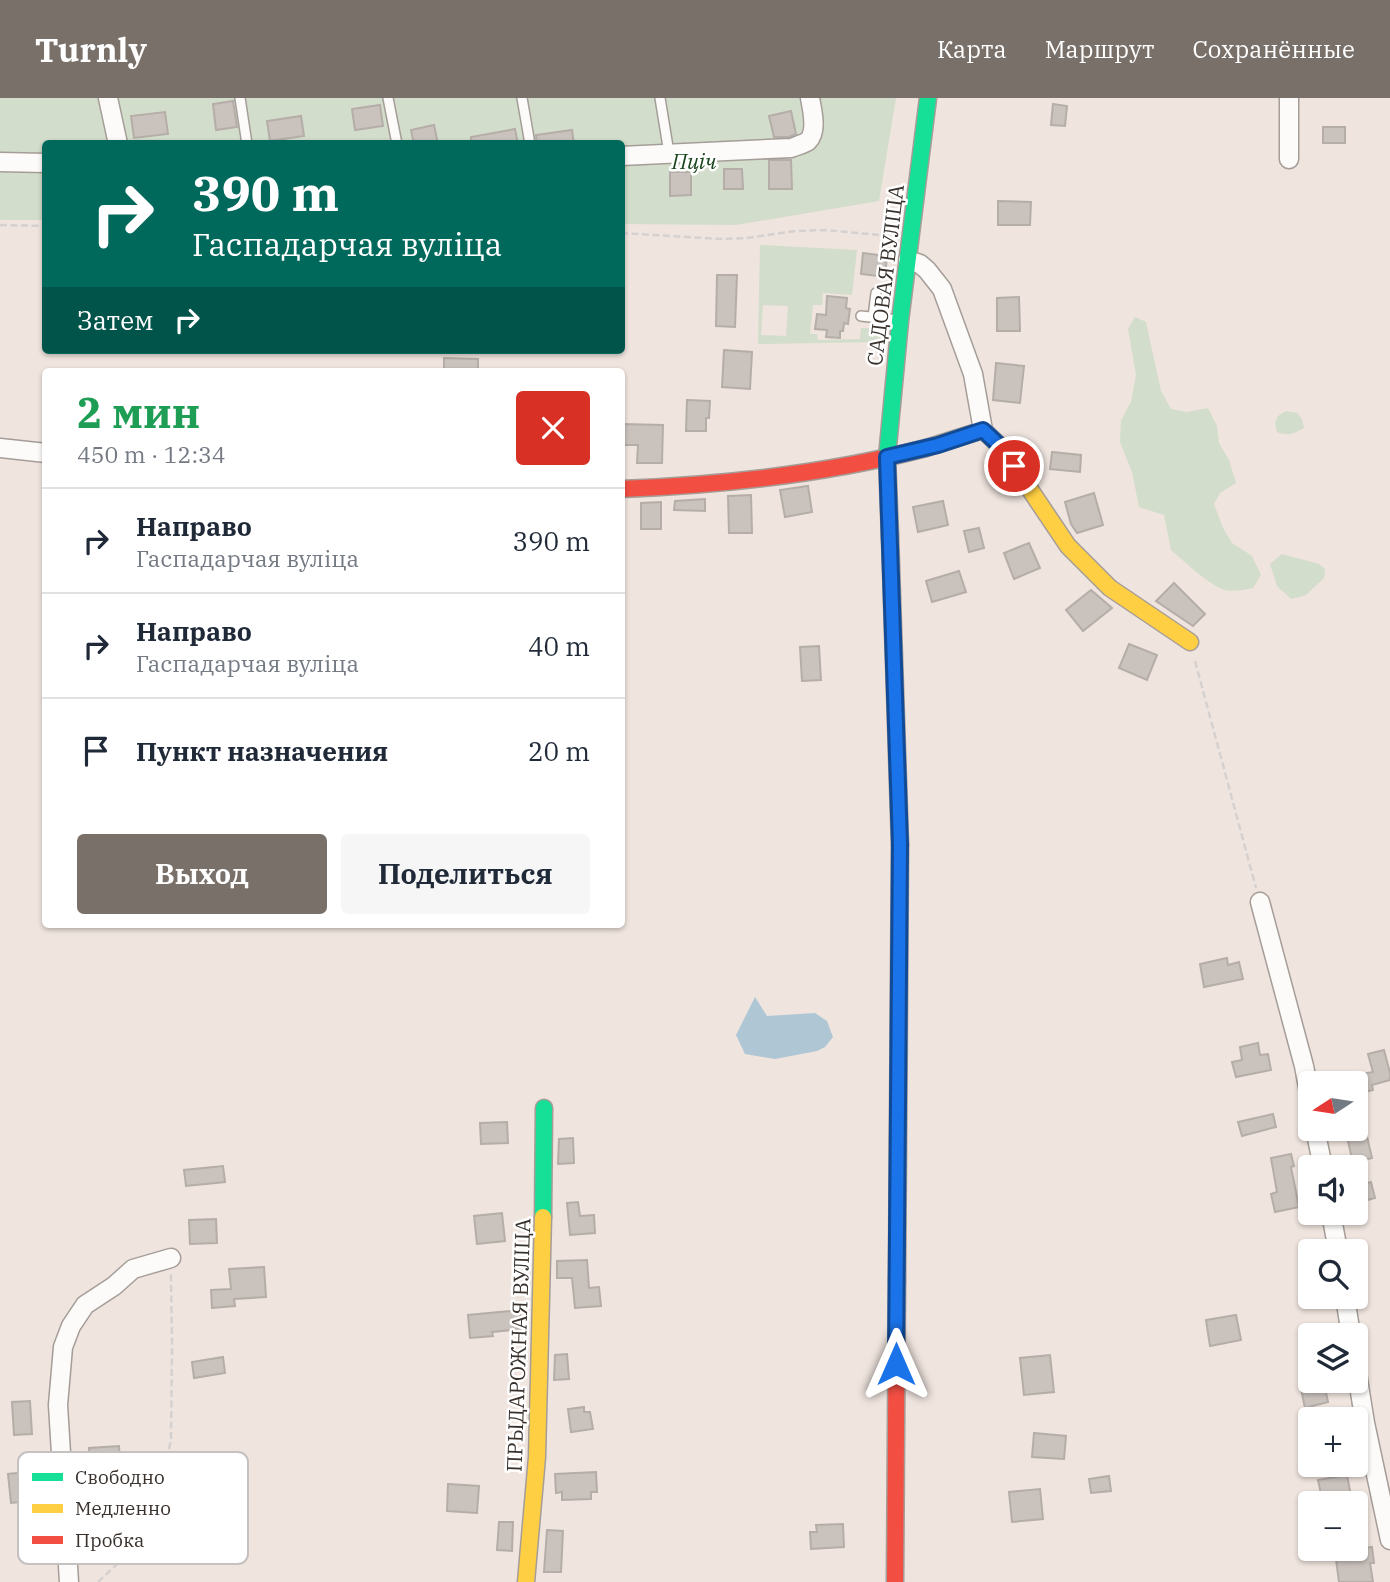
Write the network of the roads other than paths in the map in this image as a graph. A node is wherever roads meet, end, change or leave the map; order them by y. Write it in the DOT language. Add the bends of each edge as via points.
graph roads {
  1 [pos="108,98"];
  2 [pos="240,98"];
  3 [pos="388,98"];
  4 [pos="522,98"];
  5 [pos="660,98"];
  6 [pos="810,98"];
  7 [pos="928,98"];
  8 [pos="1289,98"];
  9 [pos="117,140"];
  10 [pos="246,140"];
  11 [pos="396,140"];
  12 [pos="529,140"];
  13 [pos="669,153"];
  14 [pos="625,156"];
  15 [pos="1289,159"];
  16 [pos="0,162"];
  17 [pos="42,163"];
  18 [pos="908,260"];
  19 [pos="876,293"];
  20 [pos="861,316"];
  21 [pos="873,317"];
  22 [pos="900,321"];
  23 [pos="983,430"];
  24 [pos="0,448"];
  25 [pos="42,453"];
  26 [pos="887,457"];
  27 [pos="625,489"];
  28 [pos="1190,642"];
  29 [pos="1260,902"];
  30 [pos="1305,1071"];
  31 [pos="544,1108"];
  32 [pos="171,1258"];
  33 [pos="1360,1393"];
  34 [pos="61,1452"];
  35 [pos="1390,1540"];
  36 [pos="68,1564"];
  37 [pos="69,1582"];
  38 [pos="526,1582"];
  39 [pos="895,1582"];
  1 -- 9 [label="street"];
  2 -- 10 [label="lane"];
  3 -- 11 [label="lane"];
  4 -- 12 [label="lane"];
  5 -- 13 [label="lane"];
  6 -- 13 [label="street" via="812,133 807,141 791,148"];
  7 -- 18 [label="street, САДОВАЯ ВУЛІЦА"];
  8 -- 15 [label="street"];
  13 -- 14 [label="street"];
  16 -- 17 [label="street"];
  18 -- 22 [label="street, САДОВАЯ ВУЛІЦА"];
  18 -- 23 [label="street" via="920,264 942,289 972,374"];
  19 -- 21 [label="lane"];
  20 -- 21 [label="lane"];
  21 -- 22 [label="lane"];
  22 -- 26 [label="street, САДОВАЯ ВУЛІЦА"];
  23 -- 26 [label="street"];
  23 -- 28 [label="street" via="1002,448 1068,546 1110,588"];
  24 -- 25 [label="street"];
  26 -- 27 [label="street" via="751,480"];
  26 -- 39 [label="street, САДОВАЯ ВУЛІЦА" via="900,844"];
  29 -- 30 [label="street"];
  31 -- 38 [label="street, ПРЫДАРОЖНАЯ ВУЛІЦА" via="537,1457"];
  32 -- 34 [label="street" via="132,1269 85,1305 71,1326 62,1347"];
  33 -- 35 [label="street"];
  36 -- 37 [label="street"];
}
